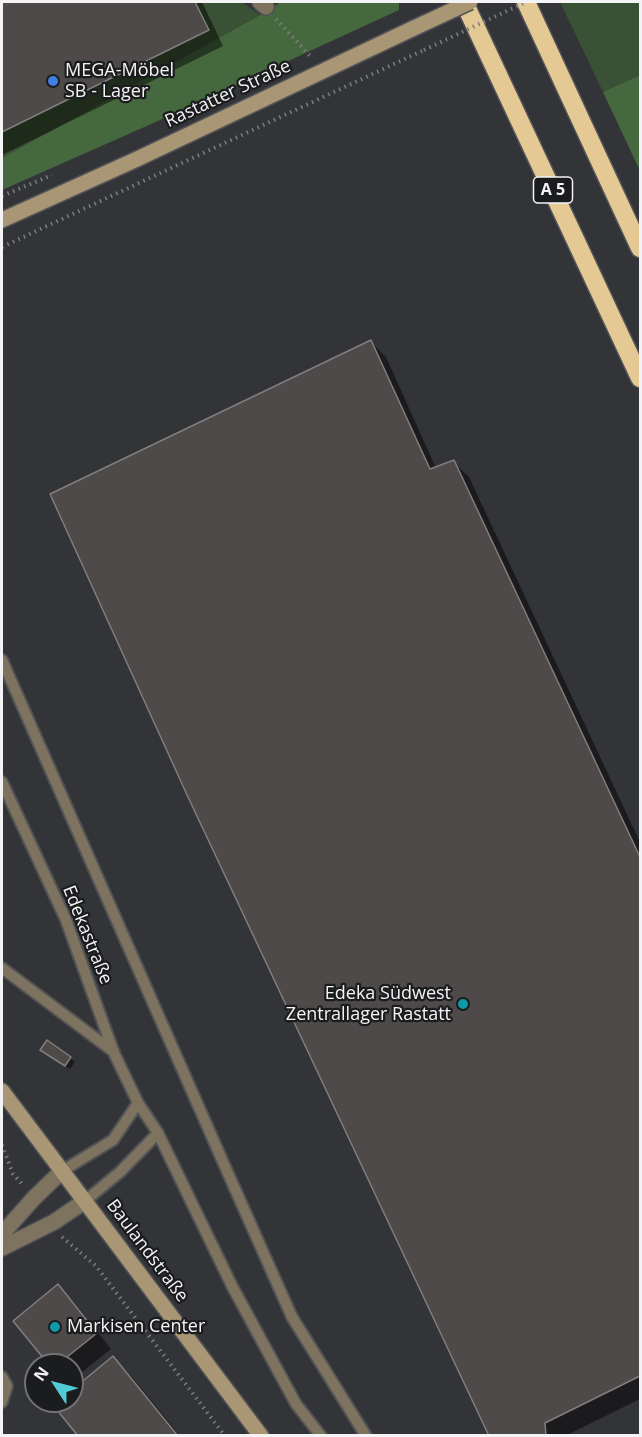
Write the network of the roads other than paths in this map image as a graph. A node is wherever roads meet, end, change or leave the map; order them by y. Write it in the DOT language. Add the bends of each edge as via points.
graph roads {
  1 [pos="464,2"];
  2 [pos="470,2"];
  3 [pos="526,2"];
  4 [pos="2,220"];
  5 [pos="640,248"];
  6 [pos="640,378"];
  7 [pos="2,660"];
  8 [pos="2,783"];
  9 [pos="2,968"];
  10 [pos="114,1053"];
  11 [pos="2,1091"];
  12 [pos="138,1103"];
  13 [pos="158,1133"];
  14 [pos="62,1171"];
  15 [pos="85,1201"];
  16 [pos="2,1234"];
  17 [pos="2,1248"];
  18 [pos="2,1377"];
  19 [pos="2,1402"];
  20 [pos="261,1436"];
  21 [pos="321,1436"];
  22 [pos="366,1436"];
  1 -- 6 [label="highway, A 5"];
  2 -- 4 [label="street, Rastatter Straße, bridge"];
  3 -- 5 [label="highway"];
  7 -- 22 [label="lane" via="292,1317"];
  8 -- 10 [label="lane, Edekastraße" via="66,920"];
  9 -- 10 [label="lane"];
  10 -- 12 [label="lane, Edekastraße"];
  11 -- 14 [label="street, Baulandstraße"];
  12 -- 13 [label="lane, Edekastraße"];
  12 -- 14 [label="lane" via="113,1140"];
  13 -- 15 [label="lane"];
  13 -- 21 [label="lane, Edekastraße" via="232,1286 296,1404"];
  14 -- 15 [label="street, Baulandstraße"];
  14 -- 16 [label="street"];
  15 -- 17 [label="street"];
  15 -- 20 [label="street, Baulandstraße"];
  18 -- 19 [label="lane" via="7,1386"];
}
